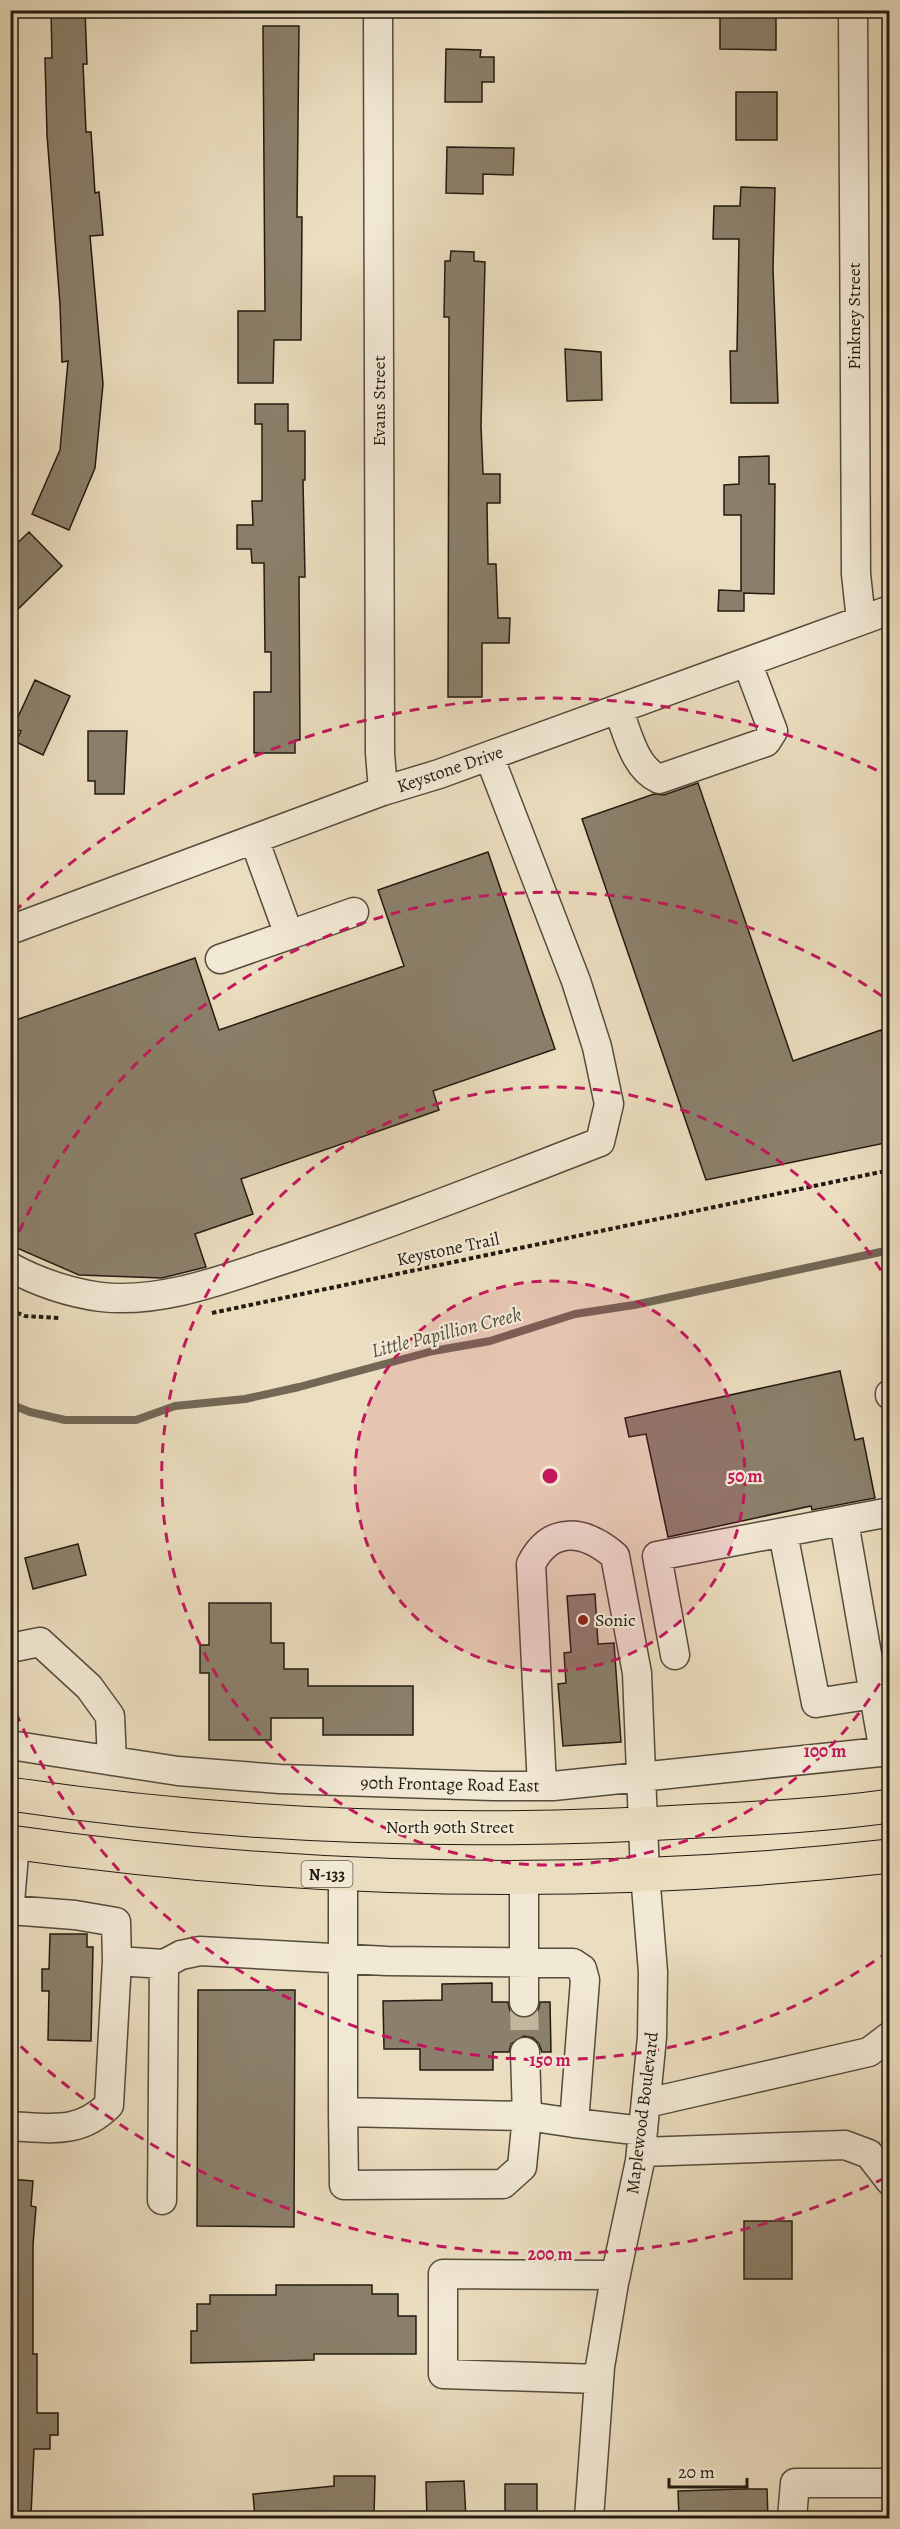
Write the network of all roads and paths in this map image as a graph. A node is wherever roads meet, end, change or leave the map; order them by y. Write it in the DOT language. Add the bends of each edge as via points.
graph roads {
  1 [pos="378,10"];
  2 [pos="853,10"];
  3 [pos="890,610"];
  4 [pos="861,620"];
  5 [pos="747,662"];
  6 [pos="618,709"];
  7 [pos="489,756"];
  8 [pos="383,791"];
  9 [pos="254,839"];
  10 [pos="354,912"];
  11 [pos="10,930"];
  12 [pos="289,935"];
  13 [pos="220,959"];
  14 [pos="890,1170"];
  15 [pos="10,1268"];
  16 [pos="10,1310"];
  17 [pos="211,1314"];
  18 [pos="60,1318"];
  19 [pos="890,1512"];
  20 [pos="844,1522"];
  21 [pos="783,1533"];
  22 [pos="10,1648"];
  23 [pos="675,1655"];
  24 [pos="874,1694"];
  25 [pos="10,1745"];
  26 [pos="887,1751"];
  27 [pos="112,1761"];
  28 [pos="641,1777"];
  29 [pos="542,1786"];
  30 [pos="10,1794"];
  31 [pos="890,1806"];
  32 [pos="642,1825"];
  33 [pos="13,1843"];
  34 [pos="890,1856"];
  35 [pos="343,1874"];
  36 [pos="645,1874"];
  37 [pos="524,1876"];
  38 [pos="10,1902"];
  39 [pos="10,1910"];
  40 [pos="342,1958"];
  41 [pos="117,1961"];
  42 [pos="523,1962"];
  43 [pos="164,1965"];
  44 [pos="524,2002"];
  45 [pos="890,2036"];
  46 [pos="525,2052"];
  47 [pos="647,2103"];
  48 [pos="343,2112"];
  49 [pos="527,2116"];
  50 [pos="574,2123"];
  51 [pos="10,2126"];
  52 [pos="642,2141"];
  53 [pos="890,2181"];
  54 [pos="162,2200"];
  55 [pos="616,2275"];
  56 [pos="599,2379"];
  57 [pos="890,2483"];
  58 [pos="589,2518"];
  59 [pos="792,2518"];
  1 -- 8 [label="street, Evans Street"];
  2 -- 4 [label="street, Pinkney Street" via="856,574"];
  3 -- 4 [label="street, Keystone Drive"];
  4 -- 5 [label="street, Keystone Drive"];
  5 -- 6 [label="street, Keystone Drive"];
  5 -- 6 [label="street" via="773,731 766,742 659,779 647,773 639,762"];
  6 -- 7 [label="street, Keystone Drive"];
  7 -- 8 [label="street, Keystone Drive"];
  7 -- 15 [label="street" via="576,981 597,1047 609,1104 600,1142 380,1227 218,1281 158,1295 102,1297 34,1280"];
  8 -- 9 [label="street, Keystone Drive"];
  9 -- 11 [label="street, Keystone Drive"];
  9 -- 12 [label="street"];
  10 -- 12 [label="street"];
  12 -- 13 [label="street"];
  14 -- 17 [label="path, Keystone Trail"];
  16 -- 18 [label="path" via="26,1316"];
  19 -- 20 [label="street"];
  20 -- 21 [label="street"];
  20 -- 24 [label="street"];
  21 -- 23 [label="street" via="657,1556"];
  21 -- 24 [label="street" via="816,1703"];
  22 -- 27 [label="street" via="40,1642 89,1687 110,1716"];
  24 -- 26 [label="street"];
  25 -- 27 [label="street, 90th Frontage Road East"];
  26 -- 28 [label="street, 90th Frontage Road East"];
  27 -- 29 [label="street, 90th Frontage Road East" via="280,1779"];
  28 -- 29 [label="street, 90th Frontage Road East"];
  28 -- 29 [label="street, Maplewood Boulevard" via="637,1673 615,1556 586,1537 572,1535 554,1539 539,1549 531,1564"];
  28 -- 32 [label="street, Maplewood Boulevard"];
  30 -- 32 [label="main road, North 90th Street" via="187,1816 348,1826 450,1829"];
  31 -- 32 [label="main road, North 90th Street"];
  32 -- 36 [label="street, Maplewood Boulevard"];
  33 -- 35 [label="main road, N-133" via="154,1861"];
  33 -- 38 [label="street"];
  34 -- 36 [label="main road, N-133" via="809,1865"];
  35 -- 37 [label="main road, N-133"];
  35 -- 40 [label="street"];
  36 -- 37 [label="main road, N-133"];
  36 -- 47 [label="street, Maplewood Boulevard" via="653,1972"];
  37 -- 42 [label="street"];
  39 -- 41 [label="street" via="116,1922"];
  40 -- 42 [label="street"];
  40 -- 43 [label="street" via="201,1951 181,1955"];
  40 -- 48 [label="street"];
  41 -- 43 [label="street"];
  41 -- 51 [label="street" via="109,2105 81,2125 60,2129"];
  42 -- 44 [label="street"];
  42 -- 50 [label="street" via="573,1963 582,1969 585,1980"];
  43 -- 54 [label="street"];
  45 -- 47 [label="street" via="869,2052"];
  46 -- 49 [label="street"];
  47 -- 52 [label="street, Maplewood Boulevard"];
  48 -- 49 [label="street"];
  48 -- 49 [label="street" via="344,2185 503,2184 522,2167"];
  49 -- 50 [label="street"];
  50 -- 52 [label="street"];
  52 -- 53 [label="street" via="845,2145 869,2154"];
  52 -- 55 [label="street, Maplewood Boulevard"];
  55 -- 56 [label="street, Maplewood Boulevard"];
  55 -- 56 [label="street" via="443,2274 443,2374"];
  56 -- 58 [label="street, Maplewood Boulevard"];
  57 -- 59 [label="street" via="795,2483"];
}
